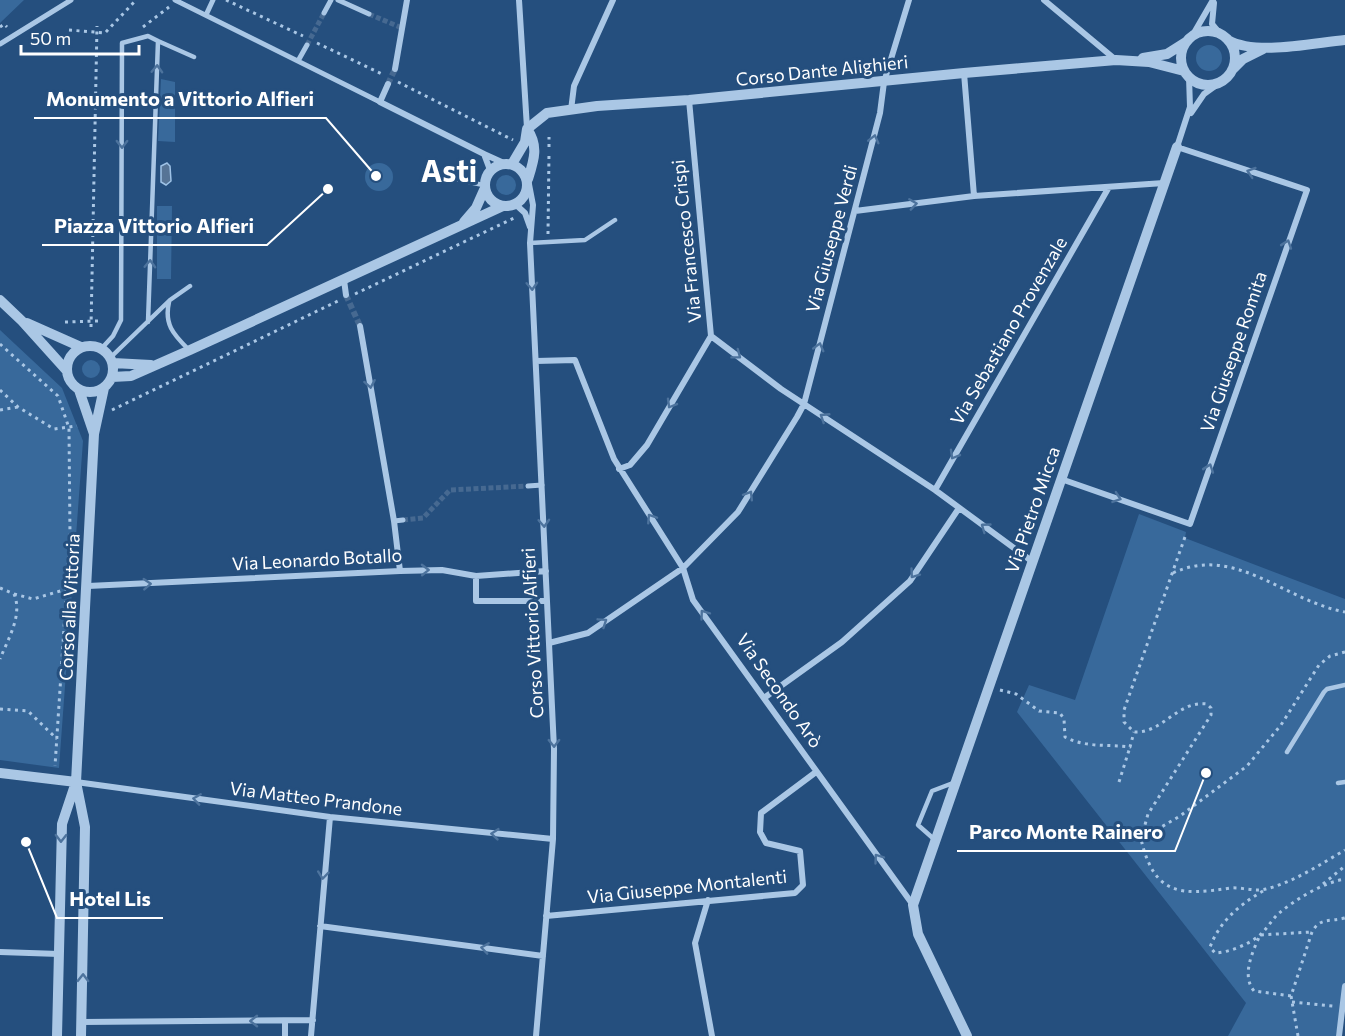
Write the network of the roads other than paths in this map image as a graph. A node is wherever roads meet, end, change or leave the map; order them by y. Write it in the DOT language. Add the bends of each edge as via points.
graph roads {
  1 [pos="71,0"];
  2 [pos="213,0"];
  3 [pos="331,0"];
  4 [pos="338,0"];
  5 [pos="407,0"];
  6 [pos="519,0"];
  7 [pos="613,0"];
  8 [pos="909,0"];
  9 [pos="1044,0"];
  10 [pos="1214,0"];
  11 [pos="176,1"];
  12 [pos="324,13"];
  13 [pos="369,14"];
  14 [pos="206,15"];
  15 [pos="1224,37"];
  16 [pos="1190,39"];
  17 [pos="1345,40"];
  18 [pos="158,41"];
  19 [pos="0,44"];
  20 [pos="307,45"];
  21 [pos="1269,47"];
  22 [pos="194,57"];
  23 [pos="1120,60"];
  24 [pos="298,61"];
  25 [pos="395,69"];
  26 [pos="964,73"];
  27 [pos="1187,74"];
  28 [pos="1226,77"];
  29 [pos="390,81"];
  30 [pos="884,82"];
  31 [pos="689,100"];
  32 [pos="380,102"];
  33 [pos="571,110"];
  34 [pos="1185,124"];
  35 [pos="527,129"];
  36 [pos="1177,147"];
  37 [pos="484,154"];
  38 [pos="509,164"];
  39 [pos="490,171"];
  40 [pos="432,174"];
  41 [pos="528,179"];
  42 [pos="1164,183"];
  43 [pos="484,187"];
  44 [pos="1109,187"];
  45 [pos="974,196"];
  46 [pos="509,204"];
  47 [pos="855,211"];
  48 [pos="615,220"];
  49 [pos="462,225"];
  50 [pos="531,227"];
  51 [pos="530,243"];
  52 [pos="344,280"];
  53 [pos="190,286"];
  54 [pos="346,295"];
  55 [pos="0,300"];
  56 [pos="170,300"];
  57 [pos="22,321"];
  58 [pos="148,322"];
  59 [pos="360,326"];
  60 [pos="711,336"];
  61 [pos="81,347"];
  62 [pos="102,348"];
  63 [pos="190,350"];
  64 [pos="112,360"];
  65 [pos="536,361"];
  66 [pos="154,365"];
  67 [pos="67,371"];
  68 [pos="112,377"];
  69 [pos="104,388"];
  70 [pos="79,390"];
  71 [pos="804,404"];
  72 [pos="94,434"];
  73 [pos="619,469"];
  74 [pos="1061,479"];
  75 [pos="542,485"];
  76 [pos="528,486"];
  77 [pos="935,490"];
  78 [pos="959,508"];
  79 [pos="403,520"];
  80 [pos="394,521"];
  81 [pos="1033,562"];
  82 [pos="683,568"];
  83 [pos="400,571"];
  84 [pos="546,571"];
  85 [pos="476,576"];
  86 [pos="88,586"];
  87 [pos="548,601"];
  88 [pos="549,643"];
  89 [pos="1345,685"];
  90 [pos="764,698"];
  91 [pos="1287,752"];
  92 [pos="816,772"];
  93 [pos="0,773"];
  94 [pos="76,782"];
  95 [pos="956,782"];
  96 [pos="1345,782"];
  97 [pos="1338,783"];
  98 [pos="330,817"];
  99 [pos="553,839"];
  100 [pos="936,840"];
  101 [pos="708,900"];
  102 [pos="912,905"];
  103 [pos="546,916"];
  104 [pos="320,926"];
  105 [pos="0,952"];
  106 [pos="59,954"];
  107 [pos="543,956"];
  108 [pos="1345,986"];
  109 [pos="313,1020"];
  110 [pos="285,1021"];
  111 [pos="82,1022"];
  112 [pos="57,1036"];
  113 [pos="81,1036"];
  114 [pos="285,1036"];
  115 [pos="311,1036"];
  116 [pos="536,1036"];
  117 [pos="712,1036"];
  118 [pos="967,1036"];
  119 [pos="1339,1036"];
  1 -- 19 [label="street"];
  2 -- 14 [label="street"];
  3 -- 12 [label="street"];
  4 -- 13 [label="street"];
  5 -- 25 [label="street"];
  6 -- 35 [label="street, Corso Vittorio Alfieri"];
  7 -- 33 [label="street" via="574,86"];
  8 -- 30 [label="street, Via Giuseppe Verdi"];
  9 -- 23 [label="street"];
  10 -- 15 [label="street" via="1212,24"];
  10 -- 16 [label="street"];
  11 -- 14 [label="street"];
  14 -- 24 [label="street"];
  15 -- 16 [label="street" via="1205,32"];
  15 -- 21 [label="street" via="1241,45"];
  15 -- 28 [label="street" via="1234,55"];
  16 -- 23 [label="street, Corso Dante Alighieri" via="1167,54"];
  16 -- 27 [label="street" via="1181,58"];
  17 -- 21 [label="street"];
  18 -- 22 [label="lane"];
  58 -- 18 [label="lane, one-way"];
  18 -- 62 [label="lane, one-way" via="148,36 122,44 121,320"];
  20 -- 24 [label="street"];
  21 -- 28 [label="street" via="1243,59"];
  23 -- 26 [label="street, Corso Dante Alighieri"];
  23 -- 27 [label="street, Corso Dante Alighieri" via="1149,62"];
  24 -- 32 [label="street"];
  26 -- 30 [label="street, Corso Dante Alighieri"];
  26 -- 45 [label="street"];
  27 -- 28 [label="street" via="1206,85"];
  27 -- 34 [label="street, Via Pietro Micca" via="1191,101"];
  28 -- 34 [label="street, Via Pietro Micca" via="1204,94"];
  29 -- 32 [label="street"];
  30 -- 31 [label="street, Corso Dante Alighieri"];
  47 -- 30 [label="street, Via Giuseppe Verdi, one-way"];
  31 -- 33 [label="street, Corso Dante Alighieri"];
  31 -- 60 [label="street, Via Francesco Crispi"];
  32 -- 37 [label="street"];
  33 -- 35 [label="street, Corso Dante Alighieri" via="547,113"];
  34 -- 36 [label="street, Via Pietro Micca"];
  35 -- 38 [label="street, Corso Vittorio Alfieri" via="525,142"];
  35 -- 41 [label="street, Corso Vittorio Alfieri" via="535,141"];
  36 -- 42 [label="street, Via Pietro Micca"];
  74 -- 36 [label="street, Via Giuseppe Romita, one-way" via="1190,524 1307,190"];
  37 -- 38 [label="street"];
  37 -- 39 [label="street"];
  38 -- 39 [label="street"];
  38 -- 41 [label="street" via="522,169"];
  39 -- 43 [label="street"];
  40 -- 43 [label="lane"];
  41 -- 46 [label="street" via="526,194"];
  41 -- 50 [label="street, Corso Vittorio Alfieri" via="533,205"];
  42 -- 44 [label="street"];
  42 -- 74 [label="street, Via Pietro Micca"];
  43 -- 46 [label="street" via="493,203"];
  43 -- 49 [label="street" via="476,208"];
  44 -- 45 [label="street"];
  44 -- 77 [label="street, Via Sebastiano Provenzale, one-way"];
  47 -- 45 [label="street, one-way"];
  46 -- 49 [label="street"];
  46 -- 50 [label="street" via="525,213"];
  71 -- 47 [label="street, Via Giuseppe Verdi, one-way"];
  48 -- 51 [label="lane" via="585,240"];
  49 -- 52 [label="street"];
  50 -- 51 [label="street, Corso Vittorio Alfieri"];
  51 -- 65 [label="street, Corso Vittorio Alfieri, one-way"];
  52 -- 54 [label="street"];
  52 -- 63 [label="street"];
  53 -- 56 [label="lane"];
  55 -- 57 [label="street, Corso alla Vittoria"];
  56 -- 58 [label="lane"];
  56 -- 63 [label="lane" via="166,314 171,332"];
  57 -- 61 [label="street, Corso alla Vittoria"];
  57 -- 67 [label="street, Corso alla Vittoria"];
  58 -- 64 [label="lane"];
  59 -- 80 [label="street, one-way"];
  60 -- 71 [label="street, Via Francesco Crispi, one-way"];
  60 -- 73 [label="street, one-way" via="647,445 630,465"];
  61 -- 62 [label="street, Corso alla Vittoria"];
  61 -- 67 [label="street" via="70,357"];
  62 -- 64 [label="street"];
  63 -- 66 [label="street"];
  64 -- 66 [label="street"];
  64 -- 68 [label="street"];
  65 -- 73 [label="street, Via Secondo Arò" via="575,360"];
  65 -- 75 [label="street, Corso Vittorio Alfieri"];
  66 -- 68 [label="street" via="131,376"];
  67 -- 70 [label="street, Corso alla Vittoria"];
  68 -- 69 [label="street, Corso alla Vittoria"];
  69 -- 70 [label="street" via="92,393"];
  69 -- 72 [label="street, Corso alla Vittoria"];
  70 -- 72 [label="street, Corso alla Vittoria"];
  77 -- 71 [label="street, Via Francesco Crispi, one-way"];
  82 -- 71 [label="street, Via Giuseppe Verdi, one-way" via="738,512"];
  72 -- 86 [label="street, Corso alla Vittoria"];
  82 -- 73 [label="street, Via Secondo Arò, one-way"];
  74 -- 81 [label="street, Via Pietro Micca"];
  75 -- 76 [label="street"];
  75 -- 84 [label="street, Corso Vittorio Alfieri, one-way"];
  77 -- 78 [label="street, Via Francesco Crispi"];
  81 -- 78 [label="street, Via Francesco Crispi, one-way"];
  78 -- 90 [label="street, one-way" via="910,581 842,642"];
  79 -- 80 [label="street"];
  80 -- 83 [label="street"];
  81 -- 95 [label="street, Via Pietro Micca"];
  88 -- 82 [label="street, Via Giuseppe Verdi, one-way" via="588,633"];
  90 -- 82 [label="street, Via Secondo Arò, one-way" via="693,600"];
  83 -- 85 [label="street, Via Leonardo Botallo, one-way" via="442,570"];
  86 -- 83 [label="street, Via Leonardo Botallo, one-way"];
  84 -- 85 [label="street, Via Leonardo Botallo"];
  84 -- 87 [label="street, Corso Vittorio Alfieri"];
  85 -- 87 [label="street" via="476,601"];
  86 -- 94 [label="street, Corso alla Vittoria"];
  87 -- 88 [label="street, Corso Vittorio Alfieri"];
  88 -- 99 [label="street, Corso Vittorio Alfieri, one-way"];
  89 -- 91 [label="lane" via="1324,692"];
  90 -- 92 [label="street, Via Secondo Arò"];
  92 -- 101 [label="street, Via Giuseppe Montalenti" via="761,813 760,832 766,843 800,851 804,885 795,893"];
  102 -- 92 [label="street, Via Secondo Arò, one-way"];
  93 -- 94 [label="street"];
  98 -- 94 [label="street, Via Matteo Prandone, one-way"];
  94 -- 106 [label="street, Corso alla Vittoria, one-way" via="62,824"];
  111 -- 94 [label="street, Corso alla Vittoria, one-way" via="85,827"];
  95 -- 100 [label="street, Via Pietro Micca"];
  95 -- 100 [label="lane" via="932,791 918,825"];
  96 -- 97 [label="lane"];
  99 -- 98 [label="street, Via Matteo Prandone, one-way"];
  98 -- 104 [label="street, one-way"];
  99 -- 103 [label="street, Corso Vittorio Alfieri"];
  100 -- 102 [label="street, Via Pietro Micca"];
  101 -- 103 [label="street, Via Giuseppe Montalenti"];
  101 -- 117 [label="street" via="695,943"];
  102 -- 118 [label="street, Via Secondo Arò" via="918,934"];
  103 -- 107 [label="street, Corso Vittorio Alfieri"];
  107 -- 104 [label="street, one-way"];
  104 -- 109 [label="street"];
  105 -- 106 [label="street"];
  106 -- 112 [label="street, Corso alla Vittoria"];
  107 -- 116 [label="street, Corso Vittorio Alfieri"];
  108 -- 119 [label="street"];
  109 -- 110 [label="street"];
  109 -- 115 [label="street"];
  110 -- 111 [label="street, one-way"];
  110 -- 114 [label="street"];
  111 -- 113 [label="street, Corso alla Vittoria"];
}
